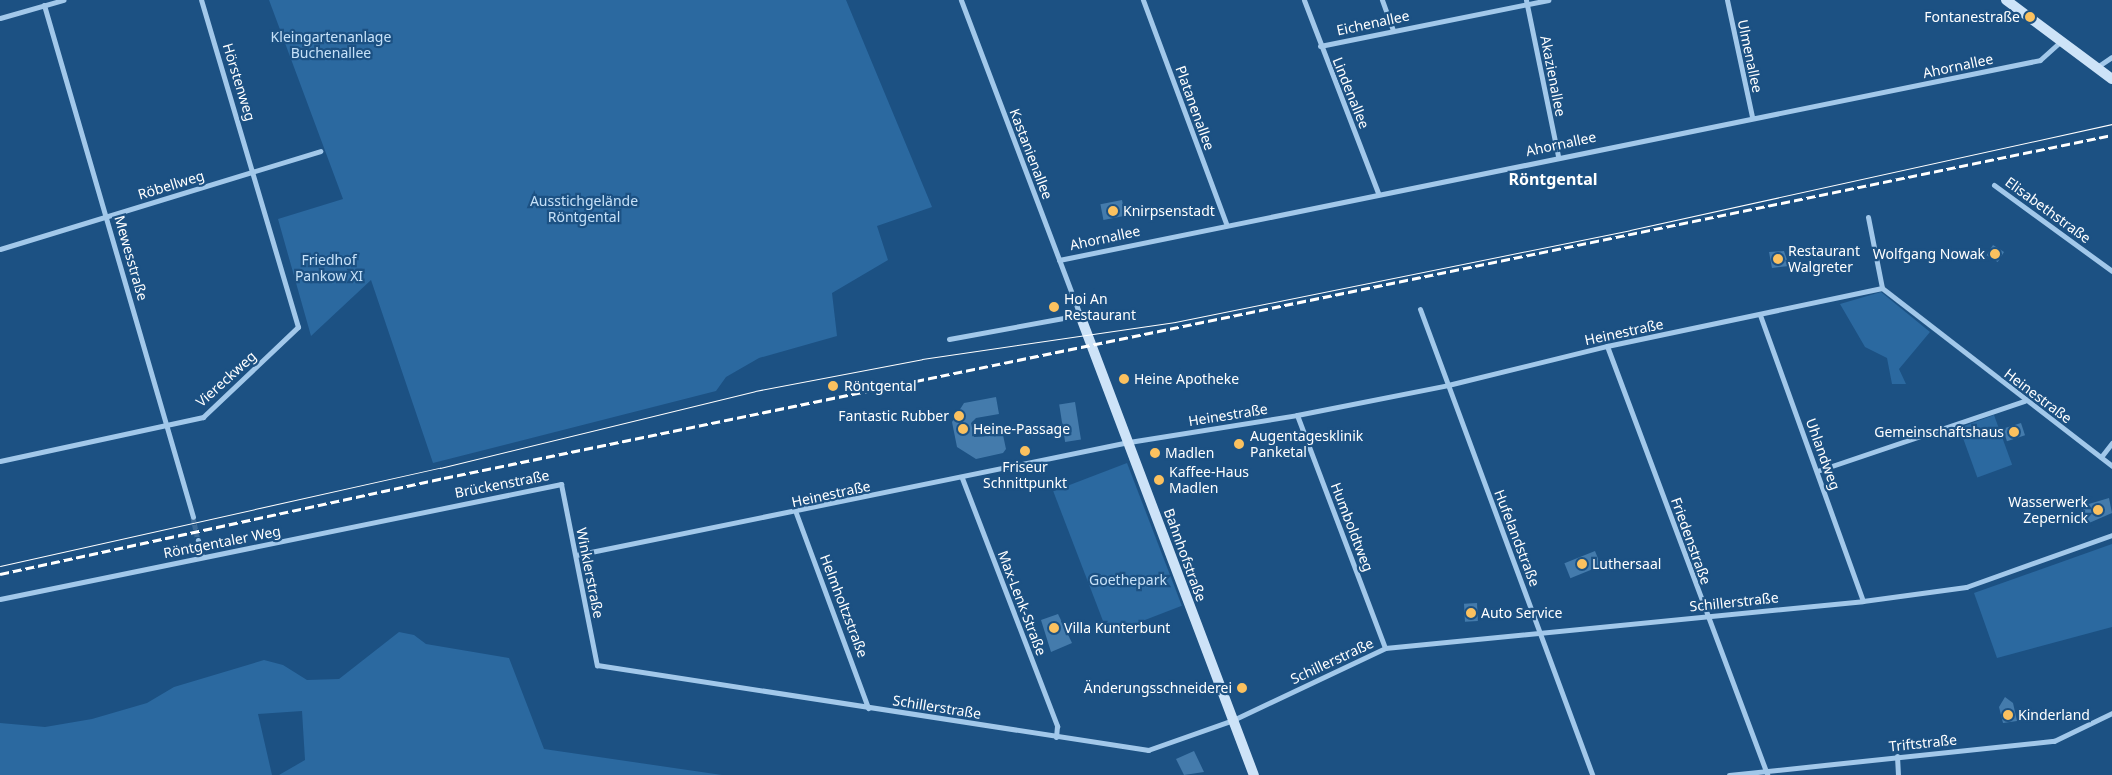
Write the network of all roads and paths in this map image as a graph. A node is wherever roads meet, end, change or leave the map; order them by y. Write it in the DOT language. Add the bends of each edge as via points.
graph roads {
  1 [pos="63,0"];
  2 [pos="201,0"];
  3 [pos="961,0"];
  4 [pos="1143,0"];
  5 [pos="1304,0"];
  6 [pos="1382,0"];
  7 [pos="1548,0"];
  8 [pos="1727,0"];
  9 [pos="2006,0"];
  10 [pos="1527,2"];
  11 [pos="44,5"];
  12 [pos="0,18"];
  13 [pos="1393,30"];
  14 [pos="2061,40"];
  15 [pos="1320,46"];
  16 [pos="2112,57"];
  17 [pos="2097,68"];
  18 [pos="2112,79"];
  19 [pos="1752,117"];
  20 [pos="320,151"];
  21 [pos="1558,156"];
  22 [pos="254,171"];
  23 [pos="1994,185"];
  24 [pos="1378,193"];
  25 [pos="108,216"];
  26 [pos="1868,217"];
  27 [pos="1226,224"];
  28 [pos="0,249"];
  29 [pos="1059,260"];
  30 [pos="2112,271"];
  31 [pos="1882,288"];
  32 [pos="1420,309"];
  33 [pos="1080,315"];
  34 [pos="1760,315"];
  35 [pos="949,339"];
  36 [pos="1607,346"];
  37 [pos="1448,385"];
  38 [pos="2024,401"];
  39 [pos="1297,415"];
  40 [pos="167,425"];
  41 [pos="1130,442"];
  42 [pos="2112,443"];
  43 [pos="2101,457"];
  44 [pos="0,461"];
  45 [pos="2112,466"];
  46 [pos="1818,471"];
  47 [pos="962,478"];
  48 [pos="561,484"];
  49 [pos="449,506"];
  50 [pos="796,513"];
  51 [pos="193,517"];
  52 [pos="2112,535"];
  53 [pos="198,540"];
  54 [pos="576,555"];
  55 [pos="202,557"];
  56 [pos="0,599"];
  57 [pos="1863,601"];
  58 [pos="1707,616"];
  59 [pos="1540,634"];
  60 [pos="1385,648"];
  61 [pos="597,665"];
  62 [pos="868,708"];
  63 [pos="2112,713"];
  64 [pos="1233,720"];
  65 [pos="1056,737"];
  66 [pos="1897,756"];
  67 [pos="1767,773"];
  68 [pos="1254,775"];
  69 [pos="1592,775"];
  70 [pos="1729,775"];
  71 [pos="1898,775"];
  1 -- 11 [label="street"];
  2 -- 22 [label="street, Hörstenweg"];
  3 -- 29 [label="street, Kastanienallee"];
  4 -- 27 [label="street, Platanenallee"];
  5 -- 15 [label="street, Lindenallee"];
  6 -- 13 [label="street"];
  7 -- 10 [label="street, Eichenallee"];
  8 -- 19 [label="street, Ulmenallee"];
  9 -- 14 [label="street"];
  10 -- 13 [label="street, Eichenallee"];
  10 -- 21 [label="street, Akazienallee"];
  11 -- 12 [label="street"];
  11 -- 25 [label="street, Mewesstraße"];
  13 -- 15 [label="street, Eichenallee"];
  14 -- 17 [label="street"];
  14 -- 19 [label="street, Ahornallee" via="2040,60"];
  15 -- 24 [label="street, Lindenallee"];
  16 -- 17 [label="street"];
  17 -- 18 [label="street"];
  19 -- 21 [label="street, Ahornallee"];
  20 -- 22 [label="street, Röbellweg"];
  21 -- 24 [label="street, Ahornallee"];
  22 -- 25 [label="street, Röbellweg"];
  22 -- 40 [label="street, Viereckweg" via="298,327 203,417"];
  23 -- 30 [label="street, Elisabethstraße"];
  24 -- 27 [label="street, Ahornallee"];
  25 -- 28 [label="street, Röbellweg"];
  25 -- 40 [label="street, Mewesstraße"];
  26 -- 31 [label="street"];
  27 -- 29 [label="street, Ahornallee"];
  29 -- 33 [label="street, Kastanienallee"];
  31 -- 34 [label="street, Heinestraße"];
  31 -- 38 [label="street, Heinestraße"];
  32 -- 37 [label="street, Hufelandstraße"];
  33 -- 35 [label="street"];
  33 -- 41 [label="street, Bahnhofstraße"];
  34 -- 36 [label="street, Heinestraße"];
  34 -- 46 [label="street, Uhlandweg"];
  36 -- 37 [label="street, Heinestraße"];
  36 -- 58 [label="street, Friedenstraße"];
  37 -- 39 [label="street, Heinestraße"];
  37 -- 59 [label="street, Hufelandstraße"];
  38 -- 43 [label="street, Heinestraße"];
  38 -- 46 [label="street"];
  39 -- 41 [label="street, Heinestraße"];
  39 -- 60 [label="street, Humboldtweg"];
  40 -- 44 [label="street, Viereckweg"];
  40 -- 51 [label="street, Mewesstraße"];
  41 -- 47 [label="street, Heinestraße"];
  41 -- 64 [label="street, Bahnhofstraße"];
  42 -- 43 [label="street"];
  43 -- 45 [label="street, Heinestraße"];
  46 -- 57 [label="street, Uhlandweg"];
  47 -- 50 [label="street, Heinestraße"];
  47 -- 65 [label="street, Max-Lenk-Straße" via="1057,726"];
  48 -- 49 [label="street, Brückenstraße"];
  48 -- 54 [label="street, Winklerstraße"];
  49 -- 55 [label="street, Röntgentaler Weg"];
  50 -- 54 [label="street, Heinestraße"];
  50 -- 62 [label="street, Helmholtzstraße"];
  52 -- 57 [label="street, Schillerstraße" via="1966,587"];
  53 -- 55 [label="street"];
  54 -- 61 [label="street, Winklerstraße"];
  55 -- 56 [label="street, Röntgentaler Weg"];
  57 -- 58 [label="street, Schillerstraße"];
  58 -- 59 [label="street, Schillerstraße"];
  58 -- 67 [label="street, Friedenstraße"];
  59 -- 60 [label="street, Schillerstraße"];
  59 -- 69 [label="street, Hufelandstraße"];
  60 -- 64 [label="street, Schillerstraße"];
  61 -- 62 [label="street, Schillerstraße"];
  62 -- 65 [label="street, Schillerstraße"];
  63 -- 66 [label="street, Triftstraße" via="2054,742"];
  64 -- 65 [label="street, Schillerstraße" via="1148,750"];
  64 -- 68 [label="street, Bahnhofstraße"];
  66 -- 67 [label="street, Triftstraße"];
  66 -- 71 [label="street"];
  67 -- 70 [label="street, Triftstraße"];
}
